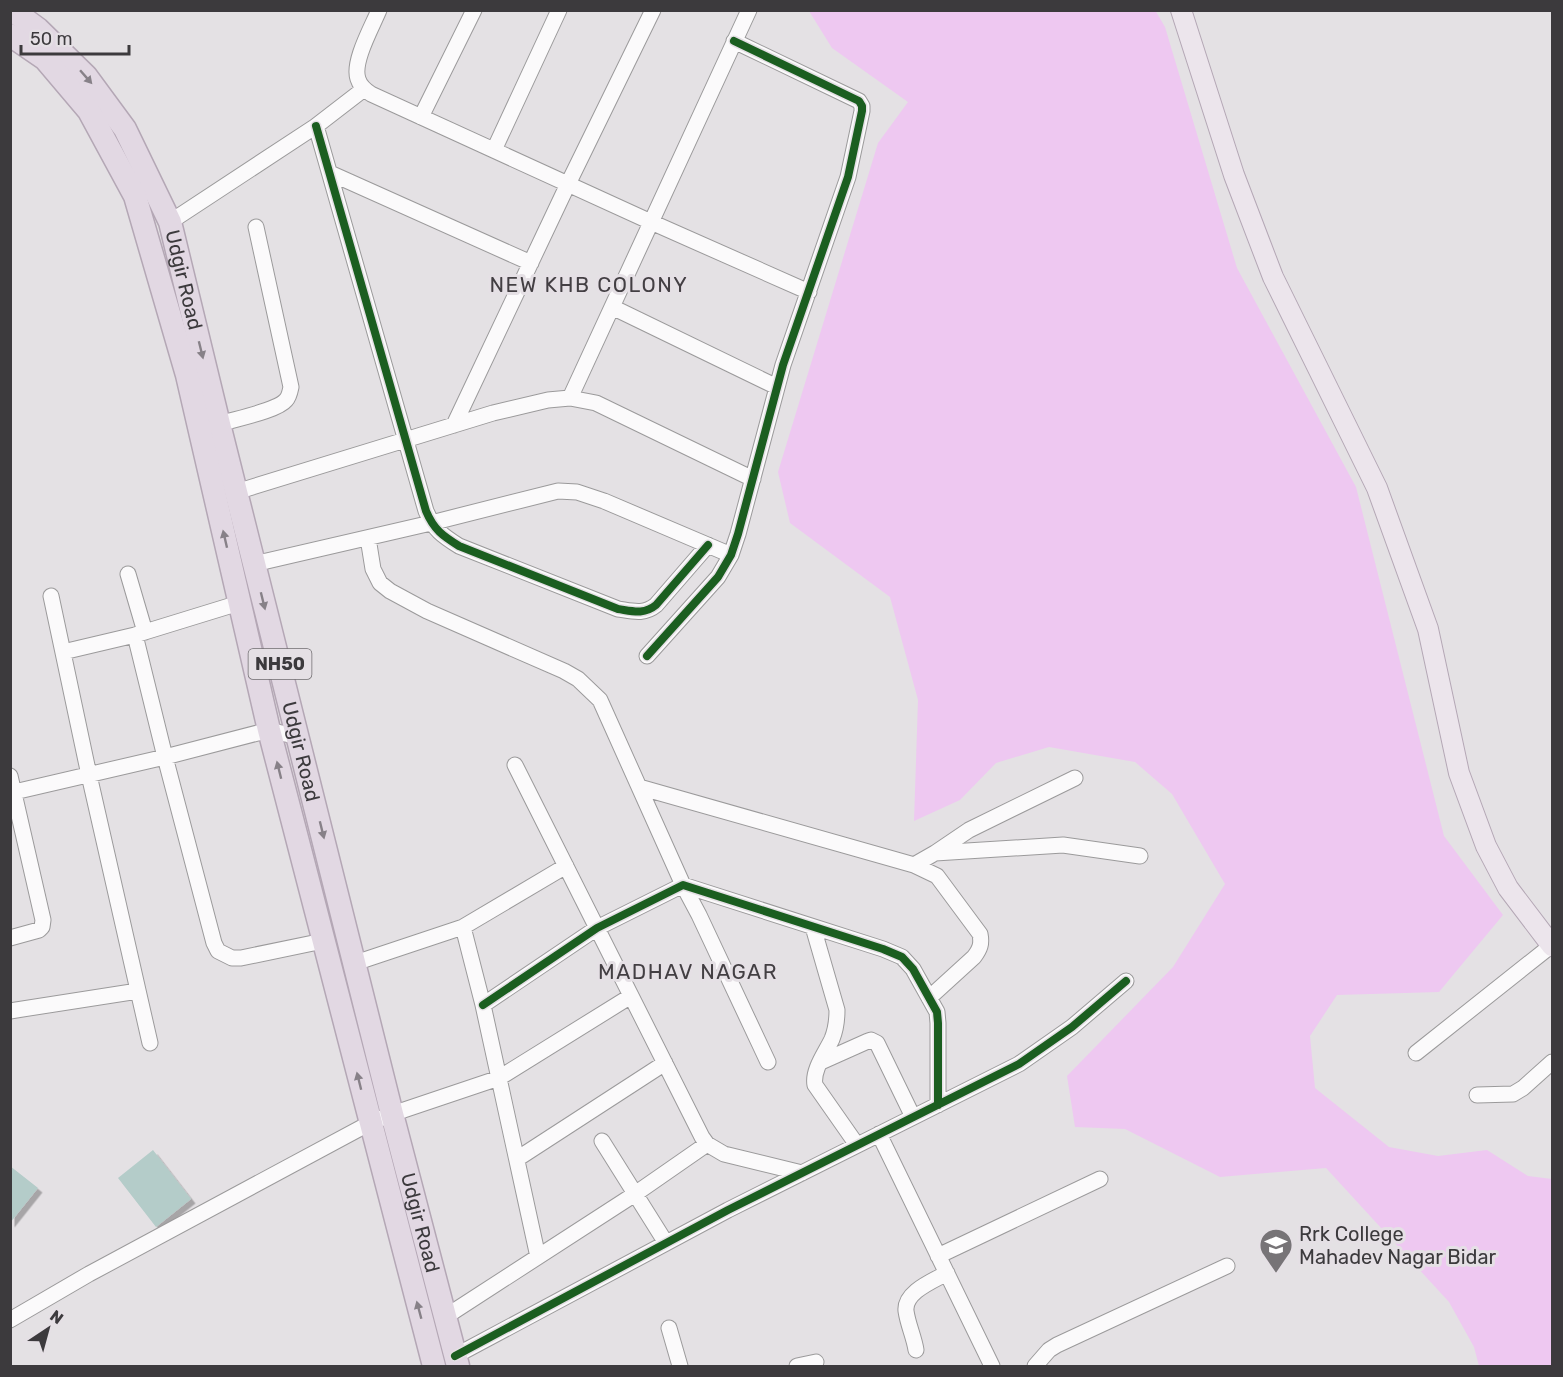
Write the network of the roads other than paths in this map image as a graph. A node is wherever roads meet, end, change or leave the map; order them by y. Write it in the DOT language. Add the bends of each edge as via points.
graph roads {
  1 [pos="12,10"];
  2 [pos="379,10"];
  3 [pos="474,10"];
  4 [pos="559,10"];
  5 [pos="653,10"];
  6 [pos="748,10"];
  7 [pos="1181,10"];
  8 [pos="10,35"];
  9 [pos="734,41"];
  10 [pos="364,89"];
  11 [pos="422,117"];
  12 [pos="316,126"];
  13 [pos="494,150"];
  14 [pos="330,173"];
  15 [pos="568,184"];
  16 [pos="170,222"];
  17 [pos="651,222"];
  18 [pos="256,226"];
  19 [pos="531,263"];
  20 [pos="809,292"];
  21 [pos="612,307"];
  22 [pos="777,387"];
  23 [pos="570,398"];
  24 [pos="219,424"];
  25 [pos="454,425"];
  26 [pos="406,440"];
  27 [pos="753,479"];
  28 [pos="236,492"];
  29 [pos="431,523"];
  30 [pos="368,537"];
  31 [pos="708,545"];
  32 [pos="731,555"];
  33 [pos="254,564"];
  34 [pos="128,574"];
  35 [pos="51,596"];
  36 [pos="239,603"];
  37 [pos="140,633"];
  38 [pos="63,652"];
  39 [pos="647,656"];
  40 [pos="268,730"];
  41 [pos="298,737"];
  42 [pos="165,757"];
  43 [pos="515,765"];
  44 [pos="89,775"];
  45 [pos="10,776"];
  46 [pos="1075,778"];
  47 [pos="639,787"];
  48 [pos="12,793"];
  49 [pos="935,853"];
  50 [pos="1140,856"];
  51 [pos="914,865"];
  52 [pos="566,866"];
  53 [pos="682,885"];
  54 [pos="463,927"];
  55 [pos="813,927"];
  56 [pos="597,928"];
  57 [pos="10,938"];
  58 [pos="323,941"];
  59 [pos="1552,945"];
  60 [pos="355,963"];
  61 [pos="1126,981"];
  62 [pos="138,991"];
  63 [pos="631,996"];
  64 [pos="929,998"];
  65 [pos="483,1005"];
  66 [pos="10,1011"];
  67 [pos="150,1043"];
  68 [pos="1416,1053"];
  69 [pos="768,1062"];
  70 [pos="821,1062"];
  71 [pos="1552,1062"];
  72 [pos="665,1063"];
  73 [pos="499,1078"];
  74 [pos="1477,1095"];
  75 [pos="938,1104"];
  76 [pos="392,1114"];
  77 [pos="913,1117"];
  78 [pos="370,1123"];
  79 [pos="879,1134"];
  80 [pos="602,1141"];
  81 [pos="707,1144"];
  82 [pos="857,1145"];
  83 [pos="517,1159"];
  84 [pos="802,1173"];
  85 [pos="1101,1179"];
  86 [pos="635,1194"];
  87 [pos="666,1243"];
  88 [pos="938,1256"];
  89 [pos="538,1257"];
  90 [pos="1227,1266"];
  91 [pos="947,1273"];
  92 [pos="445,1317"];
  93 [pos="10,1320"];
  94 [pos="669,1328"];
  95 [pos="916,1350"];
  96 [pos="457,1361"];
  97 [pos="816,1362"];
  98 [pos="434,1366"];
  99 [pos="680,1366"];
  100 [pos="797,1366"];
  101 [pos="992,1366"];
  102 [pos="1035,1366"];
  1 -- 16 [label="highway, Udgir Road / NH50, one-way" via="38,29 86,76 126,129"];
  2 -- 10 [label="street" via="359,57 358,80"];
  3 -- 11 [label="street"];
  4 -- 13 [label="street"];
  5 -- 15 [label="street"];
  6 -- 9 [label="street"];
  7 -- 59 [label="main road" via="1234,175 1274,276 1377,489 1428,629 1459,773 1486,846 1508,888"];
  36 -- 8 [label="highway, Udgir Road / NH50, one-way" via="187,375 135,196 89,111 45,59"];
  9 -- 17 [label="street"];
  9 -- 20 [label="street" via="859,101 862,106 848,177"];
  10 -- 11 [label="street"];
  10 -- 12 [label="street"];
  11 -- 13 [label="street"];
  12 -- 14 [label="street"];
  12 -- 16 [label="street"];
  13 -- 15 [label="street"];
  14 -- 19 [label="street"];
  14 -- 26 [label="street"];
  15 -- 17 [label="street"];
  15 -- 19 [label="street"];
  16 -- 24 [label="highway, Udgir Road / NH50, one-way"];
  17 -- 20 [label="street"];
  17 -- 21 [label="street"];
  18 -- 24 [label="street" via="290,395 276,407"];
  19 -- 25 [label="street"];
  20 -- 22 [label="street"];
  21 -- 22 [label="street"];
  21 -- 23 [label="street"];
  22 -- 27 [label="street"];
  23 -- 25 [label="street" via="548,400"];
  23 -- 27 [label="street" via="596,403"];
  24 -- 28 [label="highway, Udgir Road / NH50"];
  25 -- 26 [label="street"];
  26 -- 28 [label="street"];
  26 -- 29 [label="street"];
  27 -- 32 [label="street"];
  28 -- 33 [label="highway, Udgir Road / NH50"];
  29 -- 30 [label="street"];
  29 -- 31 [label="street" via="558,491 577,492"];
  29 -- 31 [label="street" via="459,546 618,609 636,612 656,605"];
  30 -- 33 [label="street"];
  30 -- 47 [label="street" via="373,569 380,583 390,591 578,679 600,700"];
  31 -- 32 [label="street"];
  32 -- 39 [label="street" via="718,577"];
  33 -- 41 [label="highway, Udgir Road / NH50, one-way"];
  34 -- 37 [label="street"];
  35 -- 38 [label="street"];
  36 -- 37 [label="street"];
  36 -- 40 [label="highway, Udgir Road / NH50"];
  37 -- 38 [label="street"];
  37 -- 42 [label="street"];
  38 -- 44 [label="street"];
  40 -- 41 [label="street"];
  40 -- 42 [label="street"];
  58 -- 40 [label="highway, Udgir Road / NH50, one-way"];
  41 -- 60 [label="highway, Udgir Road / NH50, one-way"];
  42 -- 44 [label="street"];
  42 -- 58 [label="street" via="218,951 242,958"];
  43 -- 52 [label="street"];
  44 -- 48 [label="street"];
  44 -- 62 [label="street"];
  45 -- 48 [label="street"];
  46 -- 49 [label="street" via="969,830"];
  47 -- 51 [label="street"];
  47 -- 53 [label="street"];
  48 -- 57 [label="street" via="43,920 39,930"];
  49 -- 50 [label="street" via="1063,845"];
  49 -- 51 [label="street"];
  51 -- 64 [label="street" via="937,876 980,934 981,942 974,957"];
  52 -- 54 [label="street"];
  52 -- 56 [label="street"];
  53 -- 55 [label="street"];
  53 -- 56 [label="street"];
  53 -- 69 [label="street"];
  54 -- 60 [label="street"];
  54 -- 65 [label="street"];
  55 -- 64 [label="street" via="902,957"];
  55 -- 70 [label="street" via="837,1010 837,1023"];
  56 -- 63 [label="street"];
  56 -- 65 [label="street"];
  78 -- 58 [label="highway, Udgir Road / NH50, one-way"];
  59 -- 68 [label="street"];
  60 -- 76 [label="highway, Udgir Road / NH50"];
  61 -- 75 [label="street" via="1072,1028 1019,1064"];
  62 -- 66 [label="street"];
  62 -- 67 [label="street"];
  63 -- 72 [label="street"];
  63 -- 73 [label="street"];
  64 -- 75 [label="street" via="939,1023"];
  65 -- 73 [label="street"];
  70 -- 77 [label="street" via="874,1041"];
  70 -- 82 [label="street" via="815,1085"];
  71 -- 74 [label="street" via="1514,1094"];
  72 -- 81 [label="street"];
  72 -- 83 [label="street"];
  73 -- 76 [label="street"];
  73 -- 83 [label="street"];
  75 -- 77 [label="street"];
  76 -- 78 [label="street"];
  76 -- 92 [label="highway, Udgir Road / NH50"];
  77 -- 79 [label="street"];
  78 -- 93 [label="street"];
  98 -- 78 [label="highway, Udgir Road / NH50, one-way"];
  79 -- 82 [label="street"];
  79 -- 88 [label="street"];
  80 -- 86 [label="street"];
  81 -- 84 [label="street" via="724,1154"];
  81 -- 86 [label="street"];
  82 -- 84 [label="street"];
  83 -- 89 [label="street"];
  84 -- 87 [label="street"];
  85 -- 88 [label="street"];
  86 -- 87 [label="street"];
  86 -- 89 [label="street"];
  87 -- 96 [label="street"];
  88 -- 91 [label="street"];
  89 -- 92 [label="street"];
  90 -- 102 [label="street" via="1057,1345"];
  91 -- 95 [label="street" via="910,1297 906,1310"];
  91 -- 101 [label="street"];
  92 -- 96 [label="highway, Udgir Road / NH50"];
  94 -- 99 [label="street"];
  97 -- 100 [label="street"];
}
